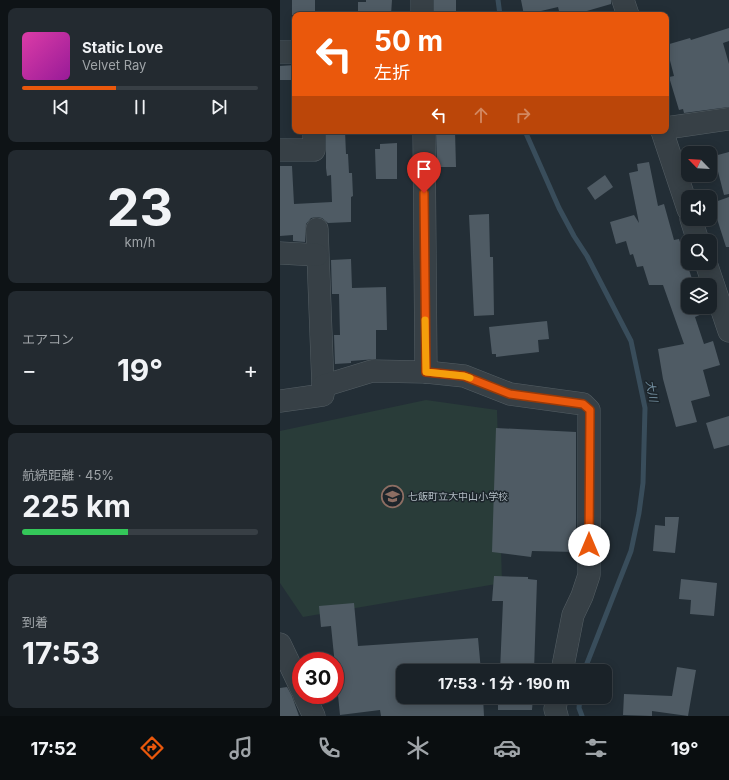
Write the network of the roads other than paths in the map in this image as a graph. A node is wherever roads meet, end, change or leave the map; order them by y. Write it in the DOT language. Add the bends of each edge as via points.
graph roads {
  1 [pos="422,0"];
  2 [pos="623,0"];
  3 [pos="422,12"];
  4 [pos="627,12"];
  5 [pos="280,52"];
  6 [pos="292,52"];
  7 [pos="729,119"];
  8 [pos="669,128"];
  9 [pos="314,134"];
  10 [pos="424,134"];
  11 [pos="663,134"];
  12 [pos="280,150"];
  13 [pos="682,190"];
  14 [pos="317,228"];
  15 [pos="280,253"];
  16 [pos="317,255"];
  17 [pos="708,270"];
  18 [pos="729,331"];
  19 [pos="426,372"];
  20 [pos="323,386"];
  21 [pos="280,401"];
  22 [pos="280,644"];
  23 [pos="563,664"];
  24 [pos="292,679"];
  25 [pos="308,704"];
  26 [pos="556,704"];
  27 [pos="314,716"];
  28 [pos="557,716"];
  1 -- 3 [label="street"];
  2 -- 4 [label="street"];
  5 -- 6 [label="street"];
  7 -- 8 [label="street"];
  9 -- 12 [label="street" via="314,150"];
  10 -- 19 [label="street"];
  11 -- 13 [label="street"];
  14 -- 16 [label="street"];
  15 -- 16 [label="street"];
  16 -- 20 [label="street"];
  17 -- 18 [label="street"];
  19 -- 20 [label="street" via="372,371"];
  19 -- 23 [label="street" via="464,376 510,394 583,404 590,410 589,575 573,615"];
  20 -- 21 [label="street" via="323,395"];
  22 -- 24 [label="street"];
  25 -- 27 [label="street"];
  26 -- 28 [label="street"];
}
